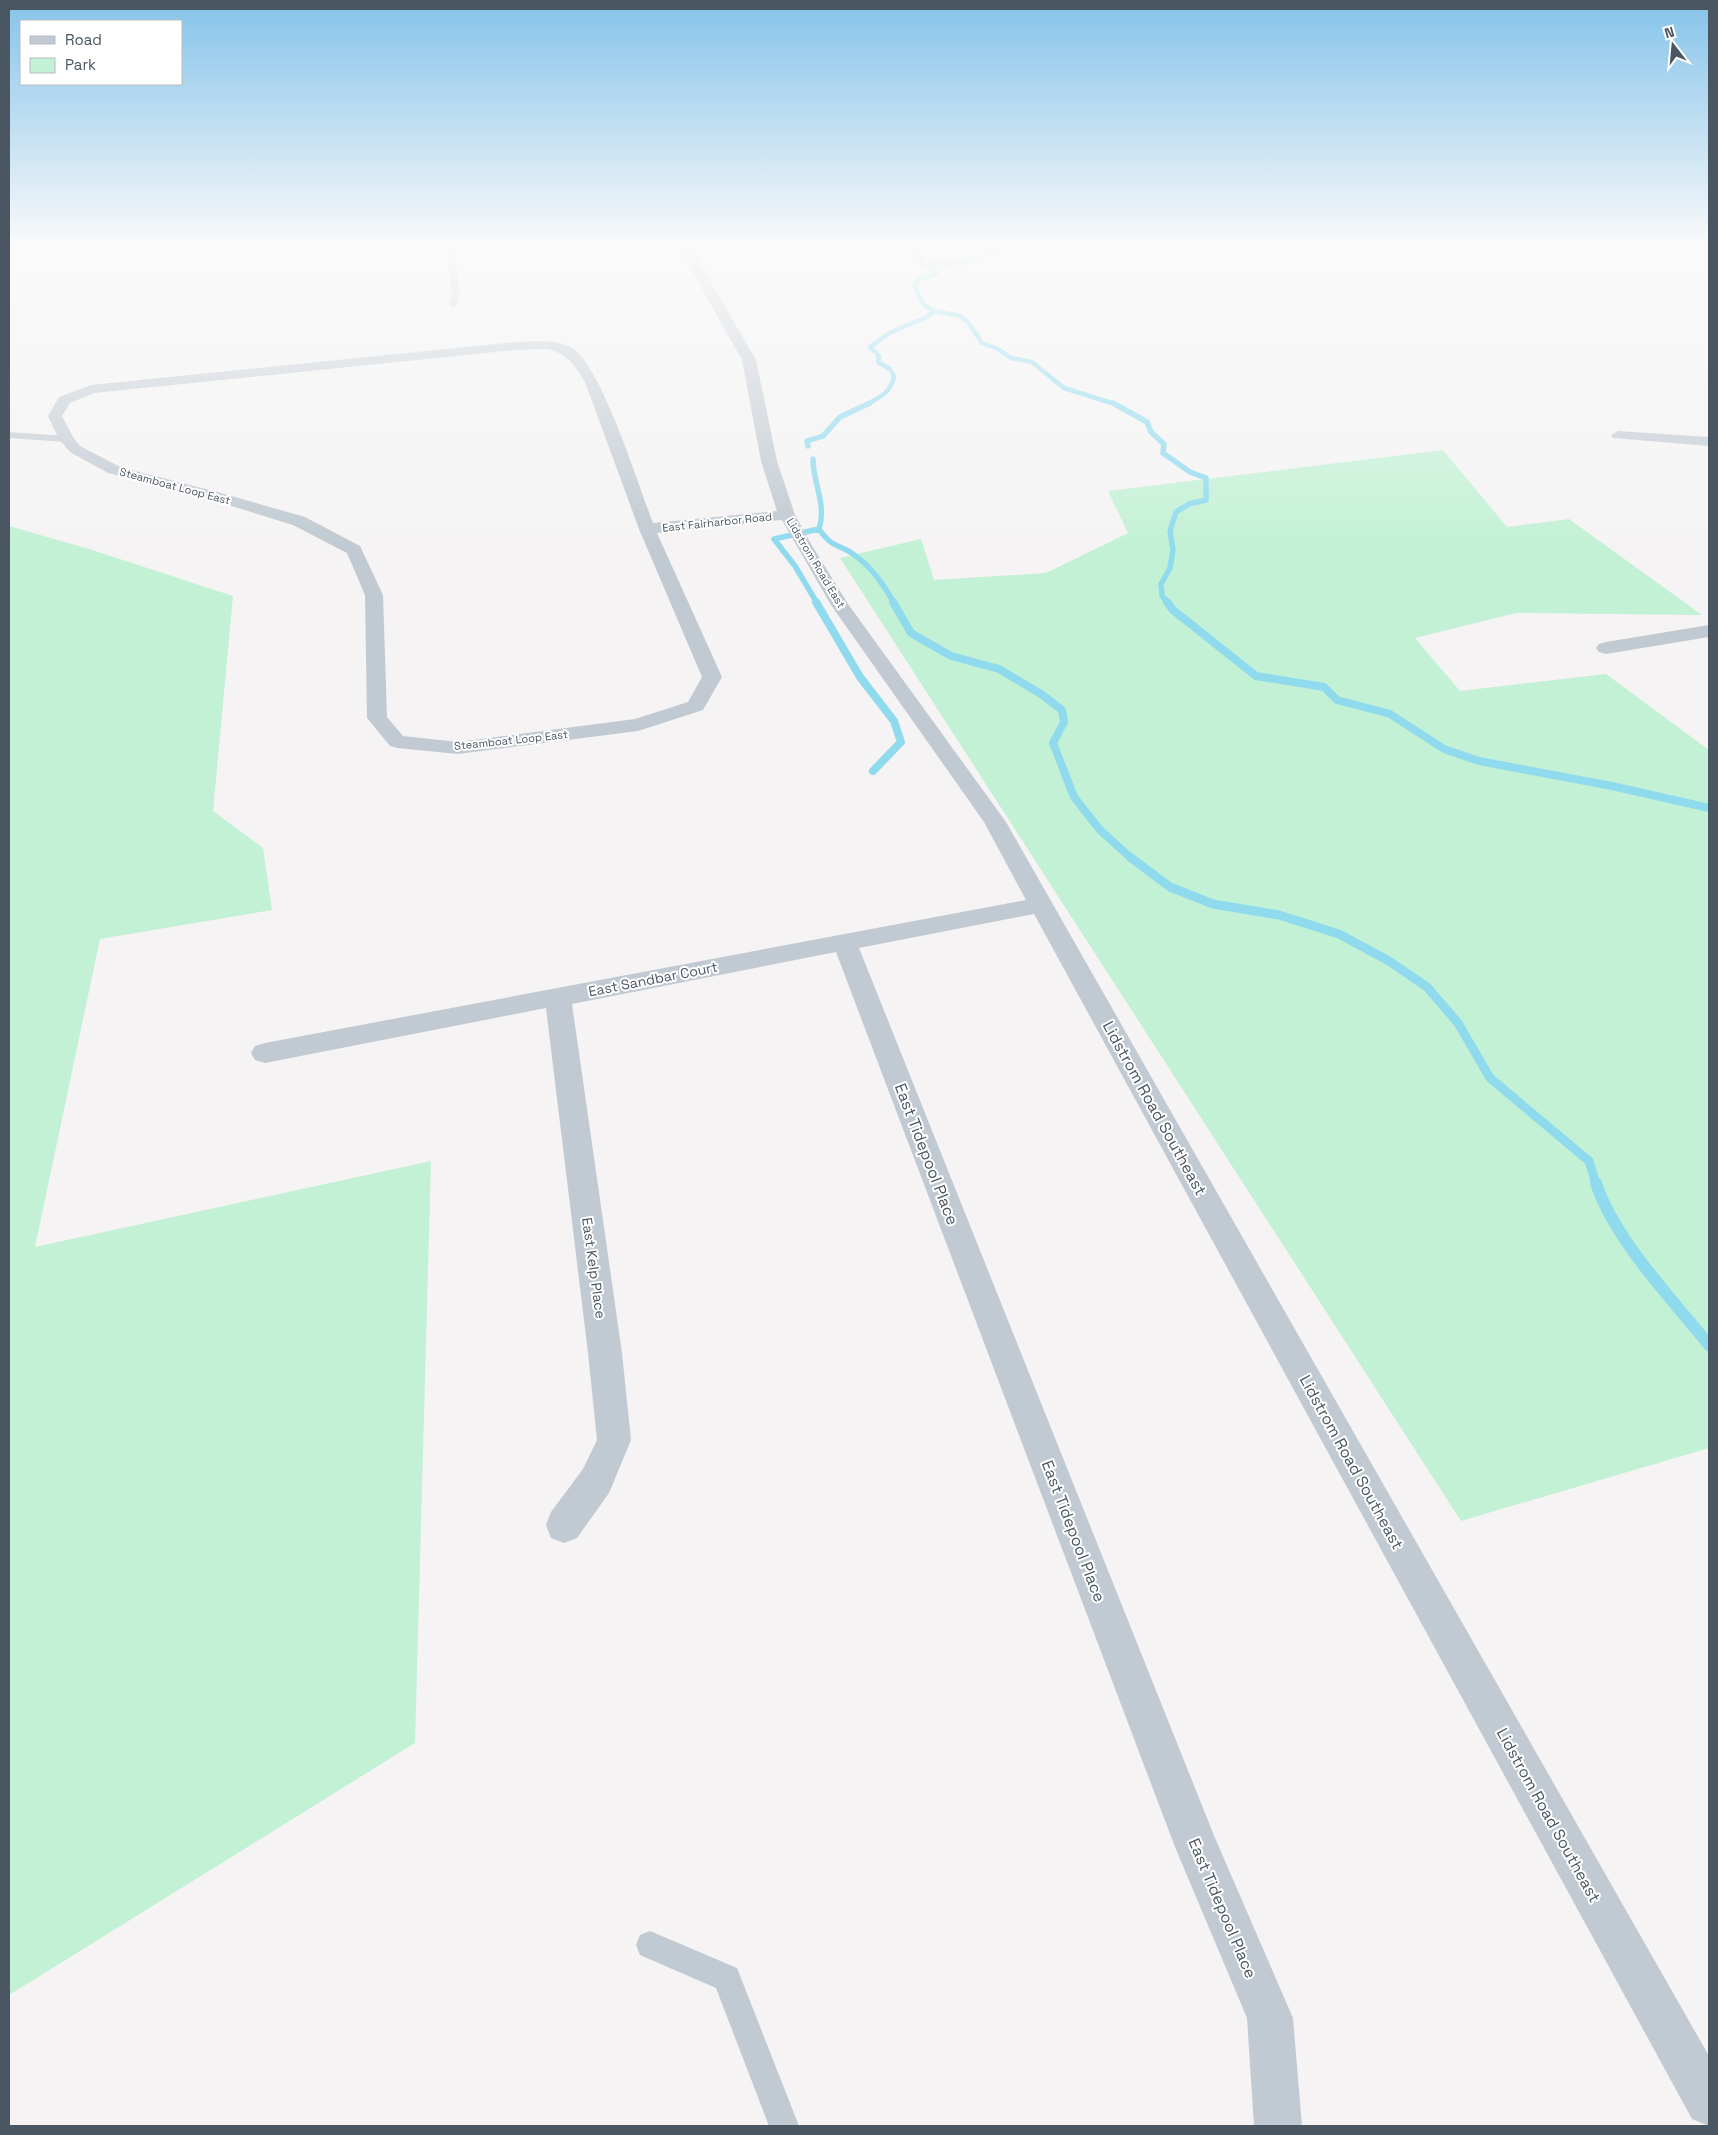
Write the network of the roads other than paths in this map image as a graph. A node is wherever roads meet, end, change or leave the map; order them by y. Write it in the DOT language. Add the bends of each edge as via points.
graph roads {
  1 [pos="500,348"];
  2 [pos="556,348"];
  3 [pos="741,348"];
  4 [pos="9,435"];
  5 [pos="1618,435"];
  6 [pos="66,439"];
  7 [pos="1709,442"];
  8 [pos="787,515"];
  9 [pos="647,529"];
  10 [pos="1709,631"];
  11 [pos="1606,648"];
  12 [pos="995,822"];
  13 [pos="1042,905"];
  14 [pos="844,941"];
  15 [pos="558,998"];
  16 [pos="265,1053"];
  17 [pos="564,1525"];
  18 [pos="650,1946"];
  19 [pos="1709,2102"];
  20 [pos="784,2126"];
  21 [pos="1278,2126"];
  1 -- 6 [label="street, Steamboat Loop East" via="91,389 64,400 55,416"];
  2 -- 9 [label="street, Steamboat Loop East" via="566,350 578,359 592,382"];
  3 -- 8 [label="street, Lidstrom Road East" via="748,360 769,461"];
  4 -- 6 [label="lane"];
  5 -- 7 [label="street"];
  6 -- 9 [label="street, Steamboat Loop East" via="75,449 114,470 299,521 354,550 374,595 376,718 397,742 458,748 638,725 696,706 712,677"];
  8 -- 9 [label="street, East Fairharbor Road"];
  8 -- 12 [label="street, Lidstrom Road East" via="840,605"];
  10 -- 11 [label="street"];
  12 -- 13 [label="street, Lidstrom Road Southeast"];
  13 -- 14 [label="street, East Sandbar Court"];
  13 -- 19 [label="street, Lidstrom Road Southeast"];
  14 -- 15 [label="street, East Sandbar Court"];
  14 -- 21 [label="street, East Tidepool Place" via="1197,1847 1270,2018"];
  15 -- 16 [label="street, East Sandbar Court"];
  15 -- 17 [label="street, East Kelp Place" via="614,1440 596,1481"];
  18 -- 20 [label="lane" via="727,1978"];
}
